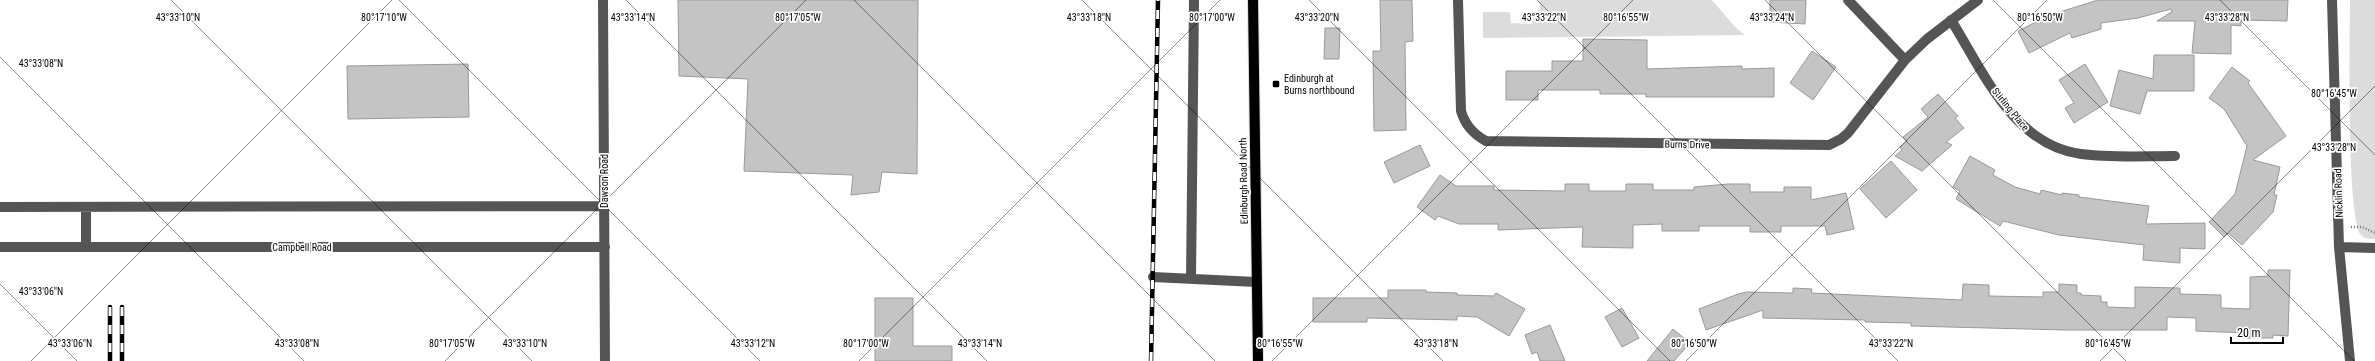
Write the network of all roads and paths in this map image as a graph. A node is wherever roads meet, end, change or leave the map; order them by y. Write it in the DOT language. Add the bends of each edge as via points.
graph roads {
  1 [pos="603,0"];
  2 [pos="1194,0"];
  3 [pos="1253,0"];
  4 [pos="1458,0"];
  5 [pos="1848,0"];
  6 [pos="1978,0"];
  7 [pos="2332,0"];
  8 [pos="1951,20"];
  9 [pos="1905,60"];
  10 [pos="2175,156"];
  11 [pos="604,206"];
  12 [pos="0,207"];
  13 [pos="86,207"];
  14 [pos="2339,228"];
  15 [pos="2375,233"];
  16 [pos="0,247"];
  17 [pos="86,247"];
  18 [pos="605,247"];
  19 [pos="2339,247"];
  20 [pos="2375,248"];
  21 [pos="1153,277"];
  22 [pos="1191,279"];
  23 [pos="1256,282"];
  24 [pos="605,361"];
  25 [pos="1258,361"];
  26 [pos="2350,361"];
  1 -- 11 [label="street, Dawson Road"];
  2 -- 22 [label="street"];
  3 -- 23 [label="main road, Edinburgh Road North"];
  4 -- 9 [label="street, Burns Drive" via="1461,110 1464,122 1478,137 1486,141 1829,145 1841,139 1851,128"];
  5 -- 9 [label="street"];
  6 -- 8 [label="street, Burns Drive"];
  7 -- 14 [label="street, Nicklin Road"];
  8 -- 9 [label="street, Burns Drive"];
  8 -- 10 [label="street, Stirling Place" via="2001,101 2030,133 2048,144 2081,154"];
  11 -- 13 [label="street"];
  11 -- 18 [label="street, Dawson Road"];
  12 -- 13 [label="street"];
  13 -- 17 [label="street"];
  14 -- 15 [label="path" via="2362,227"];
  14 -- 19 [label="street, Nicklin Road"];
  16 -- 17 [label="street, Campbell Road"];
  17 -- 18 [label="street, Campbell Road"];
  18 -- 24 [label="street, Dawson Road"];
  19 -- 20 [label="street"];
  19 -- 26 [label="street, Nicklin Road"];
  21 -- 22 [label="street"];
  22 -- 23 [label="street"];
  23 -- 25 [label="main road, Edinburgh Road North"];
}
